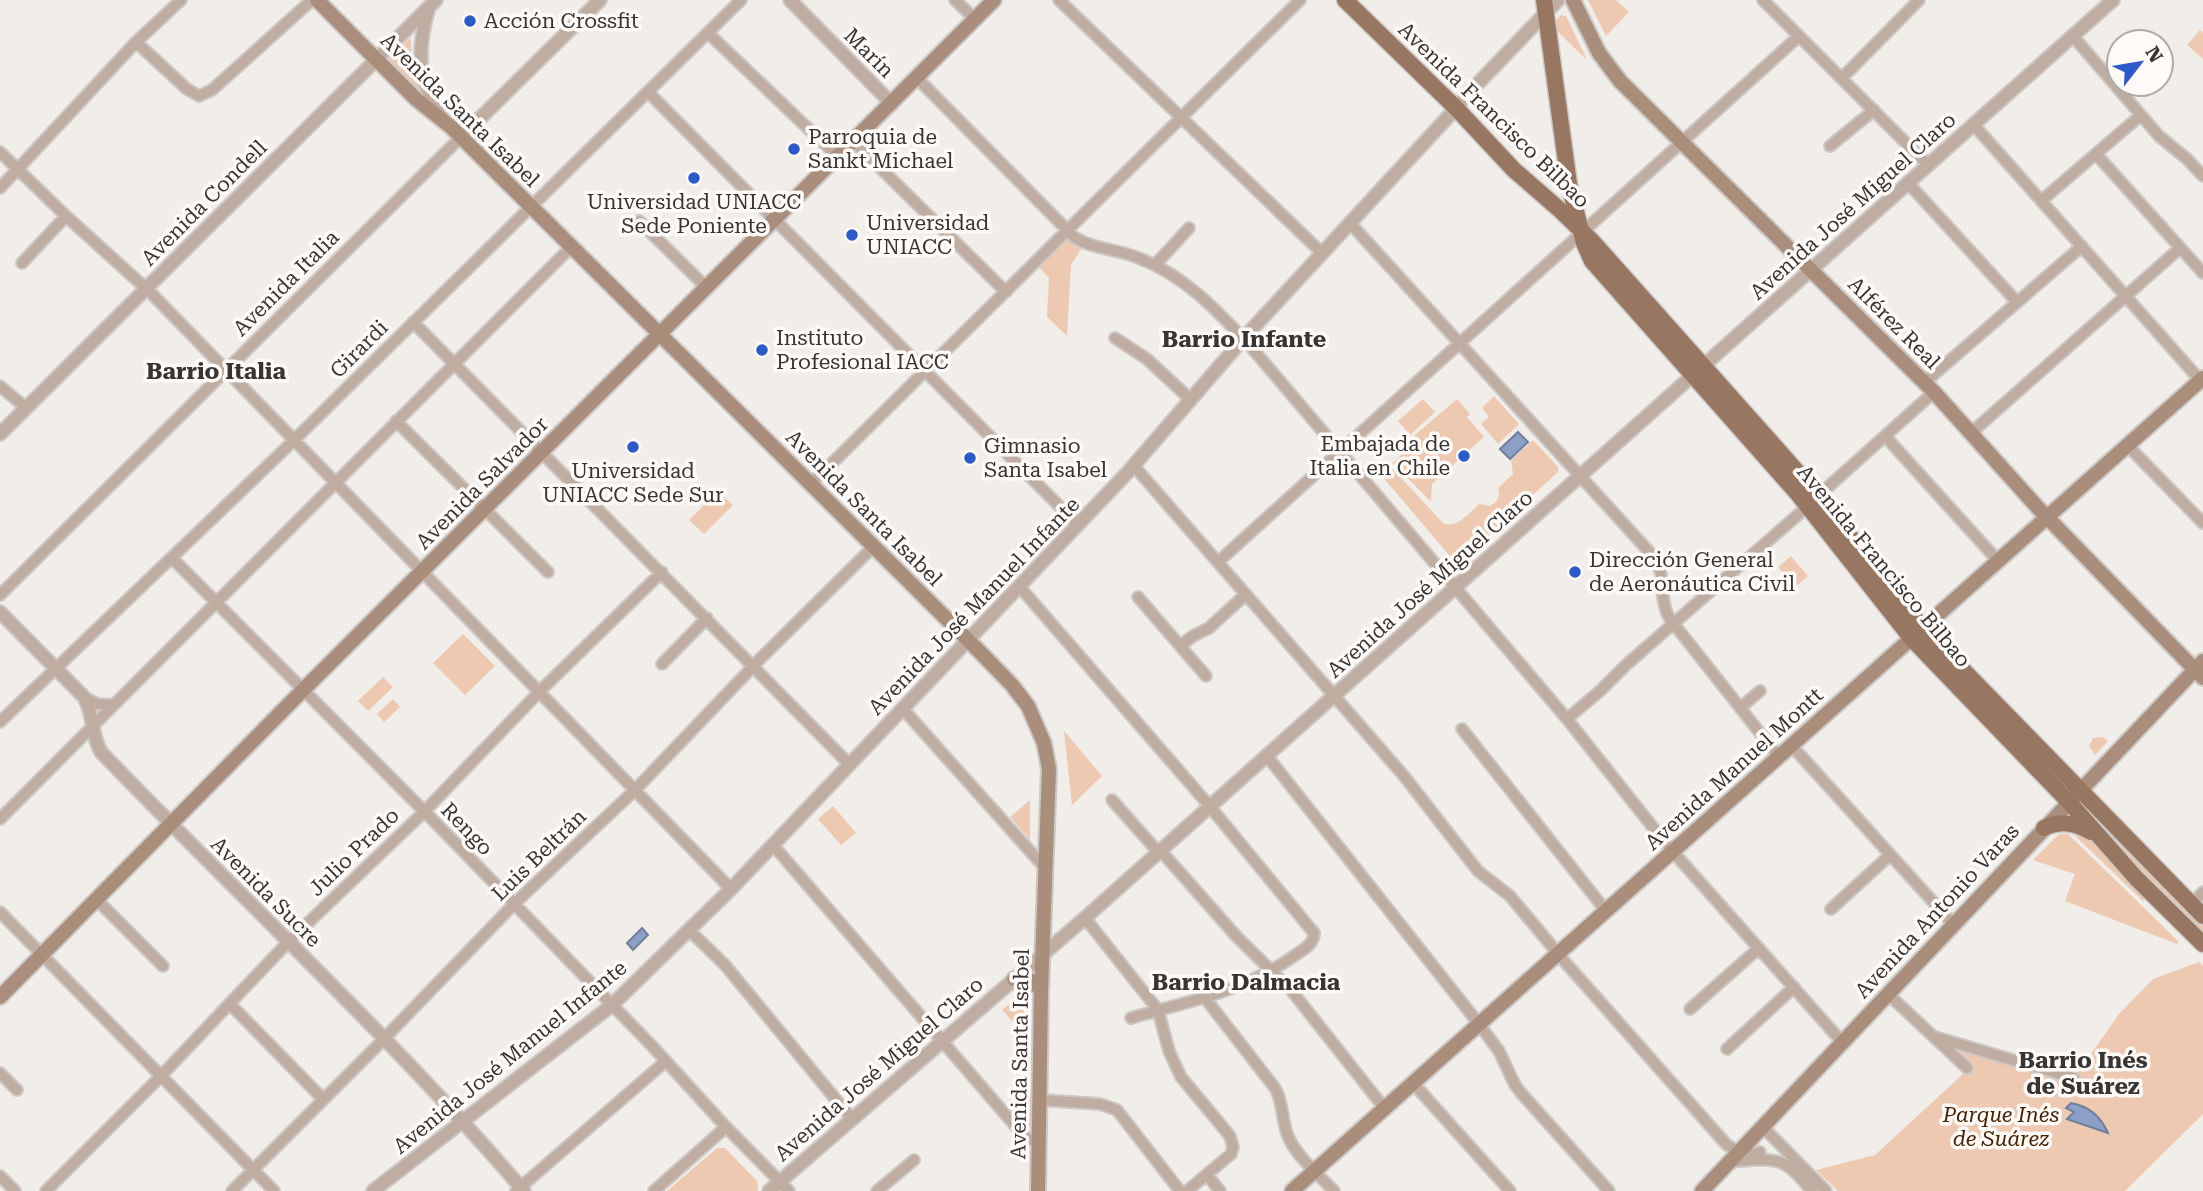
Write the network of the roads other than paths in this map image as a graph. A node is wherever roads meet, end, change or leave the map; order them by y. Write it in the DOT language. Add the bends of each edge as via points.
graph roads {
  1 [pos="181,0"];
  2 [pos="312,0"];
  3 [pos="317,0"];
  4 [pos="600,0"];
  5 [pos="741,0"];
  6 [pos="790,0"];
  7 [pos="955,0"];
  8 [pos="994,0"];
  9 [pos="1059,0"];
  10 [pos="1300,0"];
  11 [pos="1345,0"];
  12 [pos="1573,0"];
  13 [pos="1919,0"];
  14 [pos="2113,0"];
  15 [pos="1767,1"];
  16 [pos="432,3"];
  17 [pos="1546,3"];
  18 [pos="975,19"];
  19 [pos="708,33"];
  20 [pos="2072,35"];
  21 [pos="1799,36"];
  22 [pos="136,42"];
  23 [pos="375,60"];
  24 [pos="917,78"];
  25 [pos="1842,78"];
  26 [pos="648,92"];
  27 [pos="892,104"];
  28 [pos="1456,108"];
  29 [pos="1874,110"];
  30 [pos="2141,115"];
  31 [pos="1182,117"];
  32 [pos="443,119"];
  33 [pos="1973,124"];
  34 [pos="461,137"];
  35 [pos="854,142"];
  36 [pos="1682,143"];
  37 [pos="1830,146"];
  38 [pos="0,152"];
  39 [pos="2096,154"];
  40 [pos="838,157"];
  41 [pos="1928,165"];
  42 [pos="18,170"];
  43 [pos="2203,176"];
  44 [pos="1908,183"];
  45 [pos="0,188"];
  46 [pos="2042,201"];
  47 [pos="531,206"];
  48 [pos="66,216"];
  49 [pos="775,220"];
  50 [pos="639,221"];
  51 [pos="1350,223"];
  52 [pos="1189,228"];
  53 [pos="1067,231"];
  54 [pos="1582,231"];
  55 [pos="2081,246"];
  56 [pos="571,247"];
  57 [pos="2180,248"];
  58 [pos="1322,253"];
  59 [pos="22,263"];
  60 [pos="1155,265"];
  61 [pos="1811,270"];
  62 [pos="2203,273"];
  63 [pos="146,288"];
  64 [pos="706,288"];
  65 [pos="1006,292"];
  66 [pos="2126,296"];
  67 [pos="2017,302"];
  68 [pos="413,322"];
  69 [pos="660,335"];
  70 [pos="1115,338"];
  71 [pos="1243,338"];
  72 [pos="1459,342"];
  73 [pos="454,363"];
  74 [pos="225,370"];
  75 [pos="1698,370"];
  76 [pos="926,371"];
  77 [pos="2202,379"];
  78 [pos="0,386"];
  79 [pos="1929,387"];
  80 [pos="1190,399"];
  81 [pos="26,408"];
  82 [pos="396,421"];
  83 [pos="1971,433"];
  84 [pos="0,434"];
  85 [pos="1885,436"];
  86 [pos="294,440"];
  87 [pos="2128,446"];
  88 [pos="1340,451"];
  89 [pos="543,452"];
  90 [pos="1133,466"];
  91 [pos="1580,475"];
  92 [pos="335,482"];
  93 [pos="810,485"];
  94 [pos="1813,501"];
  95 [pos="486,509"];
  96 [pos="2048,517"];
  97 [pos="2203,523"];
  98 [pos="1078,525"];
  99 [pos="873,547"];
  100 [pos="172,558"];
  101 [pos="1218,562"];
  102 [pos="1998,562"];
  103 [pos="424,571"];
  104 [pos="548,572"];
  105 [pos="662,572"];
  106 [pos="1019,586"];
  107 [pos="1456,586"];
  108 [pos="0,594"];
  109 [pos="1246,594"];
  110 [pos="1138,597"];
  111 [pos="216,601"];
  112 [pos="0,612"];
  113 [pos="707,618"];
  114 [pos="1673,624"];
  115 [pos="1917,634"];
  116 [pos="968,641"];
  117 [pos="1180,646"];
  118 [pos="662,664"];
  119 [pos="754,666"];
  120 [pos="57,668"];
  121 [pos="2200,670"];
  122 [pos="1206,676"];
  123 [pos="302,691"];
  124 [pos="540,691"];
  125 [pos="1760,691"];
  126 [pos="1335,695"];
  127 [pos="84,697"];
  128 [pos="112,705"];
  129 [pos="1740,708"];
  130 [pos="903,709"];
  131 [pos="1567,719"];
  132 [pos="0,722"];
  133 [pos="92,725"];
  134 [pos="1462,729"];
  135 [pos="1791,746"];
  136 [pos="1267,756"];
  137 [pos="1779,757"];
  138 [pos="850,765"];
  139 [pos="636,789"];
  140 [pos="2075,797"];
  141 [pos="1112,800"];
  142 [pos="1210,807"];
  143 [pos="424,812"];
  144 [pos="0,819"];
  145 [pos="172,825"];
  146 [pos="2044,828"];
  147 [pos="2099,836"];
  148 [pos="773,845"];
  149 [pos="1160,852"];
  150 [pos="1673,852"];
  151 [pos="1890,855"];
  152 [pos="1045,868"];
  153 [pos="731,889"];
  154 [pos="2203,892"];
  155 [pos="97,900"];
  156 [pos="514,904"];
  157 [pos="2191,905"];
  158 [pos="1831,909"];
  159 [pos="1606,911"];
  160 [pos="0,912"];
  161 [pos="2203,916"];
  162 [pos="1086,918"];
  163 [pos="1954,925"];
  164 [pos="689,930"];
  165 [pos="289,941"];
  166 [pos="2203,944"];
  167 [pos="1759,948"];
  168 [pos="1043,953"];
  169 [pos="1558,954"];
  170 [pos="42,955"];
  171 [pos="163,966"];
  172 [pos="1272,971"];
  173 [pos="1014,979"];
  174 [pos="1794,988"];
  175 [pos="1041,992"];
  176 [pos="1888,994"];
  177 [pos="0,997"];
  178 [pos="1205,998"];
  179 [pos="230,1004"];
  180 [pos="612,1005"];
  181 [pos="1690,1009"];
  182 [pos="1158,1010"];
  183 [pos="1131,1018"];
  184 [pos="1479,1024"];
  185 [pos="1935,1038"];
  186 [pos="383,1039"];
  187 [pos="942,1040"];
  188 [pos="1843,1042"];
  189 [pos="1727,1049"];
  190 [pos="666,1060"];
  191 [pos="1967,1068"];
  192 [pos="0,1073"];
  193 [pos="161,1076"];
  194 [pos="2074,1079"];
  195 [pos="1413,1083"];
  196 [pos="17,1090"];
  197 [pos="323,1099"];
  198 [pos="1041,1100"];
  199 [pos="1385,1108"];
  200 [pos="852,1119"];
  201 [pos="464,1122"];
  202 [pos="1762,1126"];
  203 [pos="726,1127"];
  204 [pos="1039,1139"];
  205 [pos="1779,1143"];
  206 [pos="1761,1156"];
  207 [pos="1734,1157"];
  208 [pos="914,1160"];
  209 [pos="253,1170"];
  210 [pos="1315,1170"];
  211 [pos="0,1175"];
  212 [pos="1207,1175"];
  213 [pos="784,1186"];
  214 [pos="520,1190"];
  215 [pos="15,1191"];
  216 [pos="46,1191"];
  217 [pos="232,1191"];
  218 [pos="274,1191"];
  219 [pos="373,1191"];
  220 [pos="654,1191"];
  221 [pos="769,1191"];
  222 [pos="877,1191"];
  223 [pos="1038,1191"];
  224 [pos="1180,1191"];
  225 [pos="1188,1191"];
  226 [pos="1220,1191"];
  227 [pos="1292,1191"];
  228 [pos="1334,1191"];
  229 [pos="1510,1191"];
  230 [pos="1609,1191"];
  231 [pos="1702,1191"];
  232 [pos="1812,1191"];
  233 [pos="1826,1191"];
  1 -- 22 [label="street"];
  2 -- 22 [label="street" via="212,90 199,96"];
  3 -- 23 [label="main road, Avenida Santa Isabel"];
  4 -- 34 [label="street, Avenida Italia"];
  5 -- 19 [label="street, Girardi"];
  6 -- 27 [label="street, Marín"];
  7 -- 18 [label="street"];
  8 -- 18 [label="main road, Avenida Salvador"];
  9 -- 31 [label="street"];
  10 -- 31 [label="street"];
  11 -- 28 [label="main road, Avenida Francisco Bilbao"];
  12 -- 36 [label="main road, Alférez Real" via="1603,61"];
  13 -- 25 [label="street"];
  14 -- 20 [label="street, Avenida José Miguel Claro"];
  15 -- 21 [label="street"];
  16 -- 23 [label="street, Avenida Condell"];
  16 -- 32 [label="street" via="421,38 420,60 429,96"];
  17 -- 28 [label="street, Avenida José Manuel Infante"];
  17 -- 54 [label="main road" via="1569,184"];
  18 -- 24 [label="main road, Avenida Salvador"];
  19 -- 26 [label="street, Girardi"];
  19 -- 40 [label="street"];
  20 -- 30 [label="street"];
  20 -- 33 [label="street, Avenida José Miguel Claro"];
  21 -- 25 [label="street"];
  21 -- 36 [label="street"];
  22 -- 42 [label="street"];
  23 -- 32 [label="main road, Avenida Santa Isabel"];
  23 -- 63 [label="street, Avenida Condell"];
  24 -- 27 [label="main road, Avenida Salvador"];
  24 -- 53 [label="street"];
  25 -- 29 [label="street"];
  26 -- 47 [label="street, Girardi"];
  26 -- 49 [label="street"];
  27 -- 35 [label="main road, Avenida Salvador"];
  28 -- 51 [label="street, Avenida José Manuel Infante"];
  28 -- 54 [label="main road, Avenida Francisco Bilbao" via="1514,170"];
  29 -- 37 [label="street"];
  29 -- 41 [label="street"];
  30 -- 39 [label="street"];
  30 -- 43 [label="street"];
  31 -- 53 [label="street"];
  31 -- 58 [label="street"];
  32 -- 34 [label="main road, Avenida Santa Isabel"];
  33 -- 41 [label="street, Avenida José Miguel Claro"];
  33 -- 46 [label="street"];
  34 -- 47 [label="main road, Avenida Santa Isabel"];
  34 -- 74 [label="street, Avenida Italia"];
  35 -- 40 [label="main road, Avenida Salvador"];
  35 -- 65 [label="street"];
  36 -- 54 [label="street"];
  36 -- 61 [label="main road, Alférez Real"];
  38 -- 42 [label="street"];
  39 -- 46 [label="street"];
  39 -- 57 [label="street"];
  40 -- 49 [label="main road, Avenida Salvador"];
  41 -- 44 [label="street, Avenida José Miguel Claro"];
  42 -- 45 [label="street"];
  42 -- 48 [label="street"];
  44 -- 61 [label="street, Avenida José Miguel Claro"];
  44 -- 67 [label="street"];
  46 -- 55 [label="street"];
  47 -- 56 [label="main road, Avenida Santa Isabel"];
  47 -- 68 [label="street, Girardi"];
  48 -- 59 [label="street"];
  48 -- 63 [label="street"];
  49 -- 64 [label="main road, Avenida Salvador"];
  49 -- 76 [label="street"];
  50 -- 64 [label="street"];
  51 -- 58 [label="street, Avenida José Manuel Infante"];
  51 -- 72 [label="street"];
  52 -- 60 [label="street"];
  53 -- 60 [label="street" via="1083,243"];
  53 -- 65 [label="street"];
  54 -- 72 [label="street"];
  54 -- 75 [label="main road, Avenida Francisco Bilbao" via="1592,261"];
  55 -- 66 [label="street"];
  55 -- 67 [label="street"];
  56 -- 69 [label="main road, Avenida Santa Isabel"];
  56 -- 73 [label="street"];
  57 -- 62 [label="street"];
  57 -- 66 [label="street"];
  58 -- 71 [label="street, Avenida José Manuel Infante"];
  60 -- 71 [label="street" via="1201,296"];
  61 -- 75 [label="street, Avenida José Miguel Claro"];
  61 -- 79 [label="main road, Alférez Real"];
  63 -- 74 [label="street"];
  63 -- 81 [label="street, Avenida Condell"];
  64 -- 69 [label="main road, Avenida Salvador"];
  65 -- 76 [label="street"];
  66 -- 77 [label="street"];
  66 -- 83 [label="street"];
  67 -- 79 [label="street"];
  68 -- 73 [label="street"];
  68 -- 86 [label="street, Girardi"];
  69 -- 89 [label="main road, Avenida Salvador"];
  69 -- 93 [label="main road, Avenida Santa Isabel"];
  70 -- 80 [label="street" via="1147,359"];
  71 -- 80 [label="street, Avenida José Manuel Infante"];
  71 -- 88 [label="street"];
  72 -- 88 [label="street"];
  72 -- 91 [label="street"];
  73 -- 82 [label="street"];
  73 -- 89 [label="street"];
  74 -- 86 [label="street"];
  74 -- 108 [label="street, Avenida Italia"];
  75 -- 91 [label="street, Avenida José Miguel Claro"];
  75 -- 94 [label="main road, Avenida Francisco Bilbao"];
  76 -- 93 [label="street"];
  76 -- 98 [label="street"];
  77 -- 87 [label="main road, Avenida Manuel Montt"];
  78 -- 81 [label="street"];
  79 -- 83 [label="main road, Alférez Real"];
  79 -- 85 [label="street"];
  80 -- 90 [label="street, Avenida José Manuel Infante"];
  81 -- 84 [label="street, Avenida Condell"];
  82 -- 92 [label="street"];
  82 -- 95 [label="street"];
  83 -- 96 [label="main road, Alférez Real"];
  85 -- 94 [label="street"];
  85 -- 102 [label="street"];
  86 -- 92 [label="street"];
  86 -- 100 [label="street, Girardi"];
  87 -- 96 [label="main road, Avenida Manuel Montt"];
  87 -- 97 [label="street"];
  88 -- 101 [label="street"];
  88 -- 107 [label="street"];
  89 -- 95 [label="main road, Avenida Salvador"];
  89 -- 105 [label="street"];
  90 -- 98 [label="street, Avenida José Manuel Infante"];
  90 -- 101 [label="street"];
  91 -- 107 [label="street, Avenida José Miguel Claro"];
  91 -- 114 [label="street" via="1657,561 1662,604"];
  92 -- 103 [label="street"];
  92 -- 111 [label="street"];
  93 -- 99 [label="main road, Avenida Santa Isabel"];
  94 -- 114 [label="street"];
  94 -- 115 [label="main road, Avenida Francisco Bilbao"];
  95 -- 103 [label="main road, Avenida Salvador"];
  95 -- 104 [label="street"];
  96 -- 102 [label="main road, Avenida Manuel Montt"];
  96 -- 121 [label="main road, Alférez Real"];
  98 -- 106 [label="street, Avenida José Manuel Infante"];
  99 -- 116 [label="main road, Avenida Santa Isabel"];
  99 -- 119 [label="street, Luis Beltrán"];
  100 -- 111 [label="street, Rengo"];
  100 -- 120 [label="street, Girardi"];
  101 -- 109 [label="street"];
  102 -- 115 [label="main road, Avenida Manuel Montt"];
  103 -- 123 [label="main road, Avenida Salvador"];
  103 -- 124 [label="street"];
  105 -- 113 [label="street"];
  105 -- 124 [label="street, Julio Prado"];
  106 -- 116 [label="street, Avenida José Manuel Infante"];
  106 -- 142 [label="street"];
  107 -- 126 [label="street, Avenida José Miguel Claro"];
  107 -- 131 [label="street"];
  109 -- 117 [label="street" via="1209,628"];
  109 -- 126 [label="street"];
  110 -- 117 [label="street"];
  111 -- 123 [label="street, Rengo"];
  111 -- 128 [label="street"];
  112 -- 120 [label="street, Avenida Sucre"];
  113 -- 118 [label="street"];
  113 -- 119 [label="street"];
  114 -- 129 [label="street"];
  114 -- 131 [label="street"];
  115 -- 135 [label="main road, Avenida Manuel Montt"];
  115 -- 140 [label="main road, Avenida Francisco Bilbao"];
  116 -- 130 [label="street, Avenida José Manuel Infante"];
  116 -- 152 [label="main road, Avenida Santa Isabel" via="1020,695 1044,743 1050,782"];
  117 -- 122 [label="street"];
  119 -- 138 [label="street"];
  119 -- 139 [label="street, Luis Beltrán"];
  120 -- 127 [label="street, Avenida Sucre"];
  120 -- 132 [label="street, Girardi"];
  121 -- 140 [label="main road, Avenida Antonio Varas"];
  123 -- 143 [label="street, Rengo"];
  123 -- 145 [label="main road, Avenida Salvador"];
  124 -- 139 [label="street"];
  124 -- 143 [label="street, Julio Prado"];
  125 -- 129 [label="street"];
  126 -- 136 [label="street, Avenida José Miguel Claro"];
  126 -- 169 [label="street" via="1478,871 1510,896"];
  127 -- 128 [label="street"];
  127 -- 133 [label="street, Avenida Sucre"];
  128 -- 133 [label="street"];
  129 -- 137 [label="street"];
  130 -- 138 [label="street, Avenida José Manuel Infante"];
  130 -- 152 [label="street"];
  131 -- 150 [label="street"];
  133 -- 144 [label="street"];
  133 -- 145 [label="street, Avenida Sucre" via="101,752"];
  134 -- 159 [label="street"];
  135 -- 137 [label="main road, Avenida Manuel Montt"];
  135 -- 151 [label="street"];
  136 -- 142 [label="street, Avenida José Miguel Claro"];
  136 -- 184 [label="street"];
  137 -- 150 [label="main road, Avenida Manuel Montt"];
  138 -- 148 [label="street, Avenida José Manuel Infante"];
  139 -- 153 [label="street"];
  139 -- 156 [label="street, Luis Beltrán"];
  140 -- 146 [label="main road, Avenida Antonio Varas"];
  140 -- 147 [label="main road, Avenida Francisco Bilbao"];
  140 -- 157 [label="main road, Avenida Francisco Bilbao"];
  141 -- 149 [label="street"];
  142 -- 149 [label="street, Avenida José Miguel Claro"];
  142 -- 172 [label="street" via="1314,933 1309,945"];
  143 -- 156 [label="street, Rengo"];
  143 -- 165 [label="street, Julio Prado"];
  145 -- 155 [label="main road, Avenida Salvador"];
  145 -- 165 [label="street, Avenida Sucre"];
  146 -- 147 [label="main road" via="2068,823"];
  146 -- 163 [label="main road, Avenida Antonio Varas"];
  147 -- 166 [label="main road, Avenida Francisco Bilbao"];
  148 -- 153 [label="street, Avenida José Manuel Infante"];
  148 -- 187 [label="street"];
  149 -- 162 [label="street, Avenida José Miguel Claro"];
  149 -- 172 [label="street"];
  150 -- 159 [label="main road, Avenida Manuel Montt"];
  150 -- 167 [label="street"];
  151 -- 158 [label="street"];
  151 -- 163 [label="street"];
  152 -- 168 [label="main road, Avenida Santa Isabel"];
  153 -- 164 [label="street, Avenida José Manuel Infante"];
  154 -- 157 [label="street"];
  155 -- 170 [label="main road, Avenida Salvador"];
  155 -- 171 [label="street"];
  156 -- 180 [label="street, Rengo"];
  156 -- 186 [label="street, Luis Beltrán"];
  157 -- 161 [label="main road, Avenida Francisco Bilbao"];
  159 -- 169 [label="main road, Avenida Manuel Montt"];
  160 -- 170 [label="street"];
  162 -- 168 [label="street, Avenida José Miguel Claro"];
  162 -- 182 [label="street"];
  163 -- 176 [label="main road, Avenida Antonio Varas"];
  164 -- 180 [label="street, Avenida José Manuel Infante"];
  164 -- 200 [label="street" via="725,965"];
  165 -- 179 [label="street, Julio Prado"];
  165 -- 186 [label="street, Avenida Sucre"];
  167 -- 174 [label="street"];
  167 -- 181 [label="street"];
  168 -- 173 [label="street, Avenida José Miguel Claro"];
  168 -- 175 [label="main road, Avenida Santa Isabel"];
  169 -- 184 [label="main road, Avenida Manuel Montt"];
  169 -- 207 [label="street"];
  170 -- 177 [label="main road, Avenida Salvador"];
  170 -- 193 [label="street"];
  172 -- 178 [label="street"];
  172 -- 199 [label="street"];
  173 -- 175 [label="main road" via="1030,979"];
  173 -- 187 [label="street, Avenida José Miguel Claro"];
  174 -- 188 [label="street"];
  174 -- 189 [label="street"];
  175 -- 198 [label="main road, Avenida Santa Isabel"];
  176 -- 185 [label="street"];
  176 -- 188 [label="main road, Avenida Antonio Varas"];
  178 -- 182 [label="street"];
  178 -- 210 [label="street" via="1275,1088 1288,1137"];
  179 -- 193 [label="street, Julio Prado"];
  179 -- 197 [label="street"];
  180 -- 190 [label="street, Rengo"];
  180 -- 201 [label="street, Avenida José Manuel Infante"];
  182 -- 183 [label="street"];
  182 -- 212 [label="street" via="1175,1067 1230,1136 1231,1154"];
  184 -- 195 [label="main road, Avenida Manuel Montt"];
  184 -- 230 [label="street" via="1522,1094"];
  185 -- 191 [label="street"];
  185 -- 194 [label="street"];
  186 -- 197 [label="street, Luis Beltrán"];
  186 -- 201 [label="street, Avenida Sucre"];
  187 -- 200 [label="street, Avenida José Miguel Claro"];
  187 -- 204 [label="street" via="1024,1136"];
  188 -- 202 [label="main road, Avenida Antonio Varas"];
  190 -- 203 [label="street, Rengo"];
  190 -- 214 [label="street"];
  192 -- 196 [label="street"];
  193 -- 209 [label="street"];
  193 -- 216 [label="street, Julio Prado"];
  195 -- 199 [label="main road, Avenida Manuel Montt"];
  195 -- 229 [label="street"];
  197 -- 209 [label="street, Luis Beltrán"];
  198 -- 204 [label="main road, Avenida Santa Isabel"];
  198 -- 224 [label="street" via="1100,1104 1117,1110"];
  199 -- 210 [label="main road, Avenida Manuel Montt"];
  200 -- 213 [label="street, Avenida José Miguel Claro"];
  201 -- 214 [label="street, Avenida Sucre"];
  201 -- 219 [label="street, Avenida José Manuel Infante"];
  202 -- 205 [label="street"];
  202 -- 207 [label="main road, Avenida Antonio Varas"];
  203 -- 213 [label="street, Rengo"];
  203 -- 220 [label="street"];
  204 -- 223 [label="main road, Avenida Santa Isabel"];
  205 -- 206 [label="street" via="1767,1144"];
  205 -- 233 [label="street"];
  206 -- 207 [label="street"];
  206 -- 232 [label="street" via="1786,1165"];
  207 -- 231 [label="main road, Avenida Antonio Varas"];
  208 -- 222 [label="street"];
  209 -- 217 [label="street, Luis Beltrán"];
  209 -- 218 [label="street"];
  210 -- 227 [label="main road, Avenida Manuel Montt"];
  210 -- 228 [label="street"];
  211 -- 215 [label="street"];
  212 -- 225 [label="street"];
  212 -- 226 [label="street"];
  213 -- 221 [label="street, Avenida José Miguel Claro"];
}
